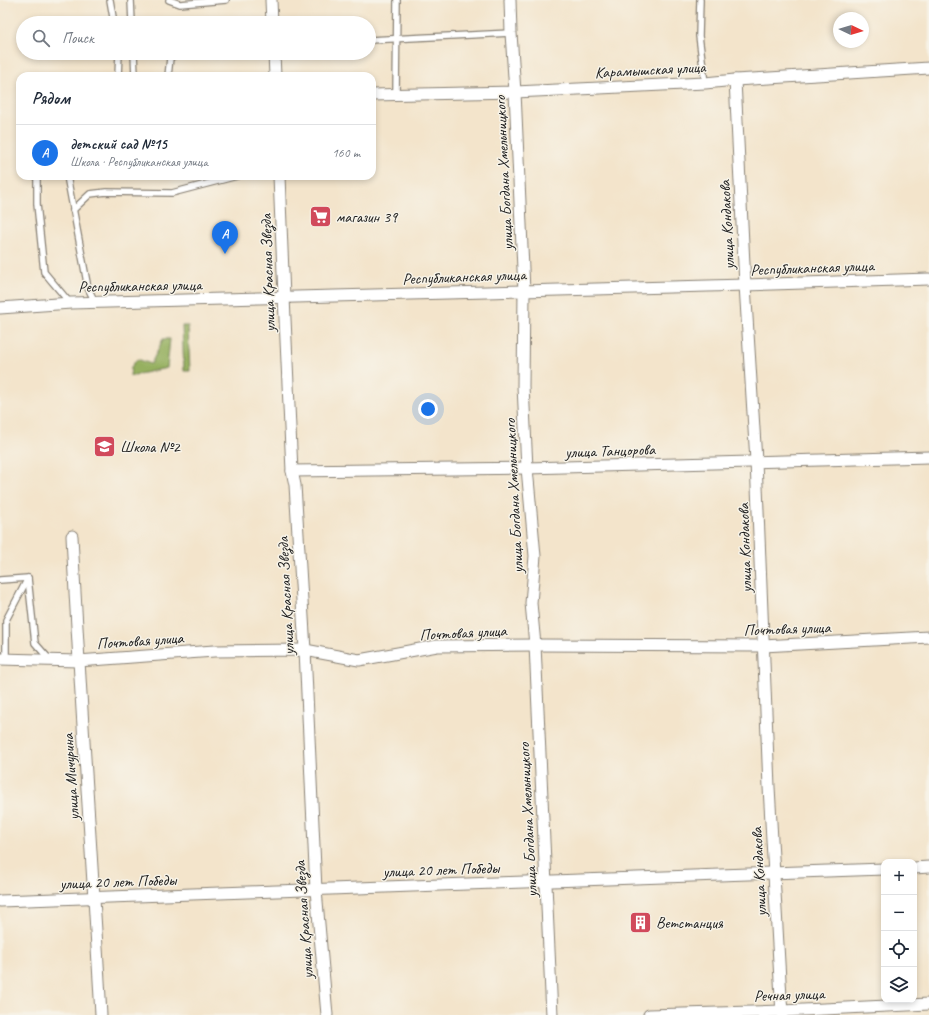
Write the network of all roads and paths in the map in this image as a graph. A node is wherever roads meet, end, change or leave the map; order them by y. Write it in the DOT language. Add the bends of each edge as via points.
graph roads {
  1 [pos="110,0"];
  2 [pos="131,0"];
  3 [pos="169,0"];
  4 [pos="226,0"];
  5 [pos="271,0"];
  6 [pos="397,0"];
  7 [pos="510,0"];
  8 [pos="700,0"];
  9 [pos="113,16"];
  10 [pos="132,16"];
  11 [pos="272,16"];
  12 [pos="511,33"];
  13 [pos="396,39"];
  14 [pos="376,40"];
  15 [pos="119,60"];
  16 [pos="134,60"];
  17 [pos="170,60"];
  18 [pos="274,60"];
  19 [pos="929,68"];
  20 [pos="118,72"];
  21 [pos="135,72"];
  22 [pos="168,72"];
  23 [pos="275,72"];
  24 [pos="735,80"];
  25 [pos="705,83"];
  26 [pos="515,92"];
  27 [pos="396,94"];
  28 [pos="376,95"];
  29 [pos="37,180"];
  30 [pos="68,180"];
  31 [pos="222,180"];
  32 [pos="279,180"];
  33 [pos="73,210"];
  34 [pos="929,279"];
  35 [pos="745,285"];
  36 [pos="524,290"];
  37 [pos="284,297"];
  38 [pos="71,303"];
  39 [pos="95,303"];
  40 [pos="0,308"];
  41 [pos="929,457"];
  42 [pos="756,461"];
  43 [pos="527,468"];
  44 [pos="292,471"];
  45 [pos="72,536"];
  46 [pos="28,578"];
  47 [pos="0,580"];
  48 [pos="929,637"];
  49 [pos="535,646"];
  50 [pos="763,646"];
  51 [pos="304,650"];
  52 [pos="3,659"];
  53 [pos="51,660"];
  54 [pos="78,661"];
  55 [pos="929,867"];
  56 [pos="917,868"];
  57 [pos="881,869"];
  58 [pos="775,872"];
  59 [pos="546,882"];
  60 [pos="316,890"];
  61 [pos="95,898"];
  62 [pos="0,901"];
  63 [pos="929,1004"];
  64 [pos="782,1013"];
  65 [pos="101,1015"];
  66 [pos="327,1015"];
  67 [pos="552,1015"];
  68 [pos="649,1015"];
  1 -- 9 [label="lane"];
  2 -- 10 [label="lane"];
  3 -- 4 [label="lane" via="180,4"];
  5 -- 11 [label="street"];
  6 -- 13 [label="lane"];
  7 -- 12 [label="street, улица Богдана Хмельницкого"];
  8 -- 25 [label="lane" via="699,36"];
  12 -- 13 [label="lane"];
  12 -- 26 [label="street, улица Богдана Хмельницкого"];
  13 -- 14 [label="lane"];
  13 -- 27 [label="lane"];
  15 -- 20 [label="lane"];
  16 -- 21 [label="lane"];
  17 -- 22 [label="lane"];
  18 -- 23 [label="street"];
  19 -- 24 [label="street, Карамышская улица"];
  24 -- 25 [label="street, Карамышская улица"];
  24 -- 35 [label="street, улица Кондакова"];
  25 -- 26 [label="street, Карамышская улица"];
  26 -- 27 [label="street, Карамышская улица"];
  26 -- 36 [label="street, улица Богдана Хмельницкого"];
  27 -- 28 [label="street, Карамышская улица"];
  29 -- 38 [label="lane" via="44,272"];
  30 -- 33 [label="lane"];
  31 -- 33 [label="lane" via="172,193 90,194"];
  32 -- 37 [label="street, улица Красная Звезда"];
  33 -- 39 [label="lane" via="88,288"];
  34 -- 35 [label="street, Республиканская улица"];
  35 -- 36 [label="street, Республиканская улица"];
  35 -- 42 [label="street, улица Кондакова"];
  36 -- 37 [label="street, Республиканская улица"];
  36 -- 43 [label="street, улица Богдана Хмельницкого" via="523,386"];
  37 -- 39 [label="street, Республиканская улица"];
  37 -- 44 [label="street, улица Красная Звезда"];
  38 -- 39 [label="street, Республиканская улица"];
  38 -- 40 [label="street, Республиканская улица"];
  41 -- 42 [label="street, улица Танцорова"];
  42 -- 43 [label="street, улица Танцорова"];
  42 -- 50 [label="street, улица Кондакова"];
  43 -- 44 [label="street, улица Танцорова"];
  43 -- 49 [label="street, улица Богдана Хмельницкого" via="535,556 531,603"];
  44 -- 51 [label="street, улица Красная Звезда" via="295,485"];
  45 -- 54 [label="street, улица Мичурина"];
  46 -- 47 [label="lane"];
  46 -- 52 [label="lane" via="6,620"];
  46 -- 53 [label="lane" via="36,643"];
  48 -- 50 [label="street, Почтовая улица"];
  49 -- 50 [label="street, Почтовая улица"];
  49 -- 51 [label="street, Почтовая улица" via="437,646 359,660"];
  49 -- 59 [label="street, улица Богдана Хмельницкого"];
  50 -- 58 [label="street, улица Кондакова"];
  51 -- 54 [label="street, Почтовая улица" via="214,651"];
  51 -- 60 [label="street, улица Красная Звезда"];
  52 -- 53 [label="street, Почтовая улица"];
  53 -- 54 [label="street, Почтовая улица"];
  54 -- 61 [label="street, улица Мичурина"];
  55 -- 56 [label="street"];
  57 -- 58 [label="street, улица 20 лет Победы"];
  58 -- 59 [label="street, улица 20 лет Победы"];
  58 -- 64 [label="street, улица Кондакова"];
  59 -- 60 [label="street, улица 20 лет Победы"];
  59 -- 67 [label="street, улица Богдана Хмельницкого"];
  60 -- 61 [label="street, улица 20 лет Победы"];
  60 -- 66 [label="street, улица Красная Звезда"];
  61 -- 62 [label="street, улица 20 лет Победы"];
  61 -- 65 [label="street, улица Мичурина"];
  63 -- 64 [label="street, Речная улица"];
  64 -- 68 [label="street, Речная улица"];
}
